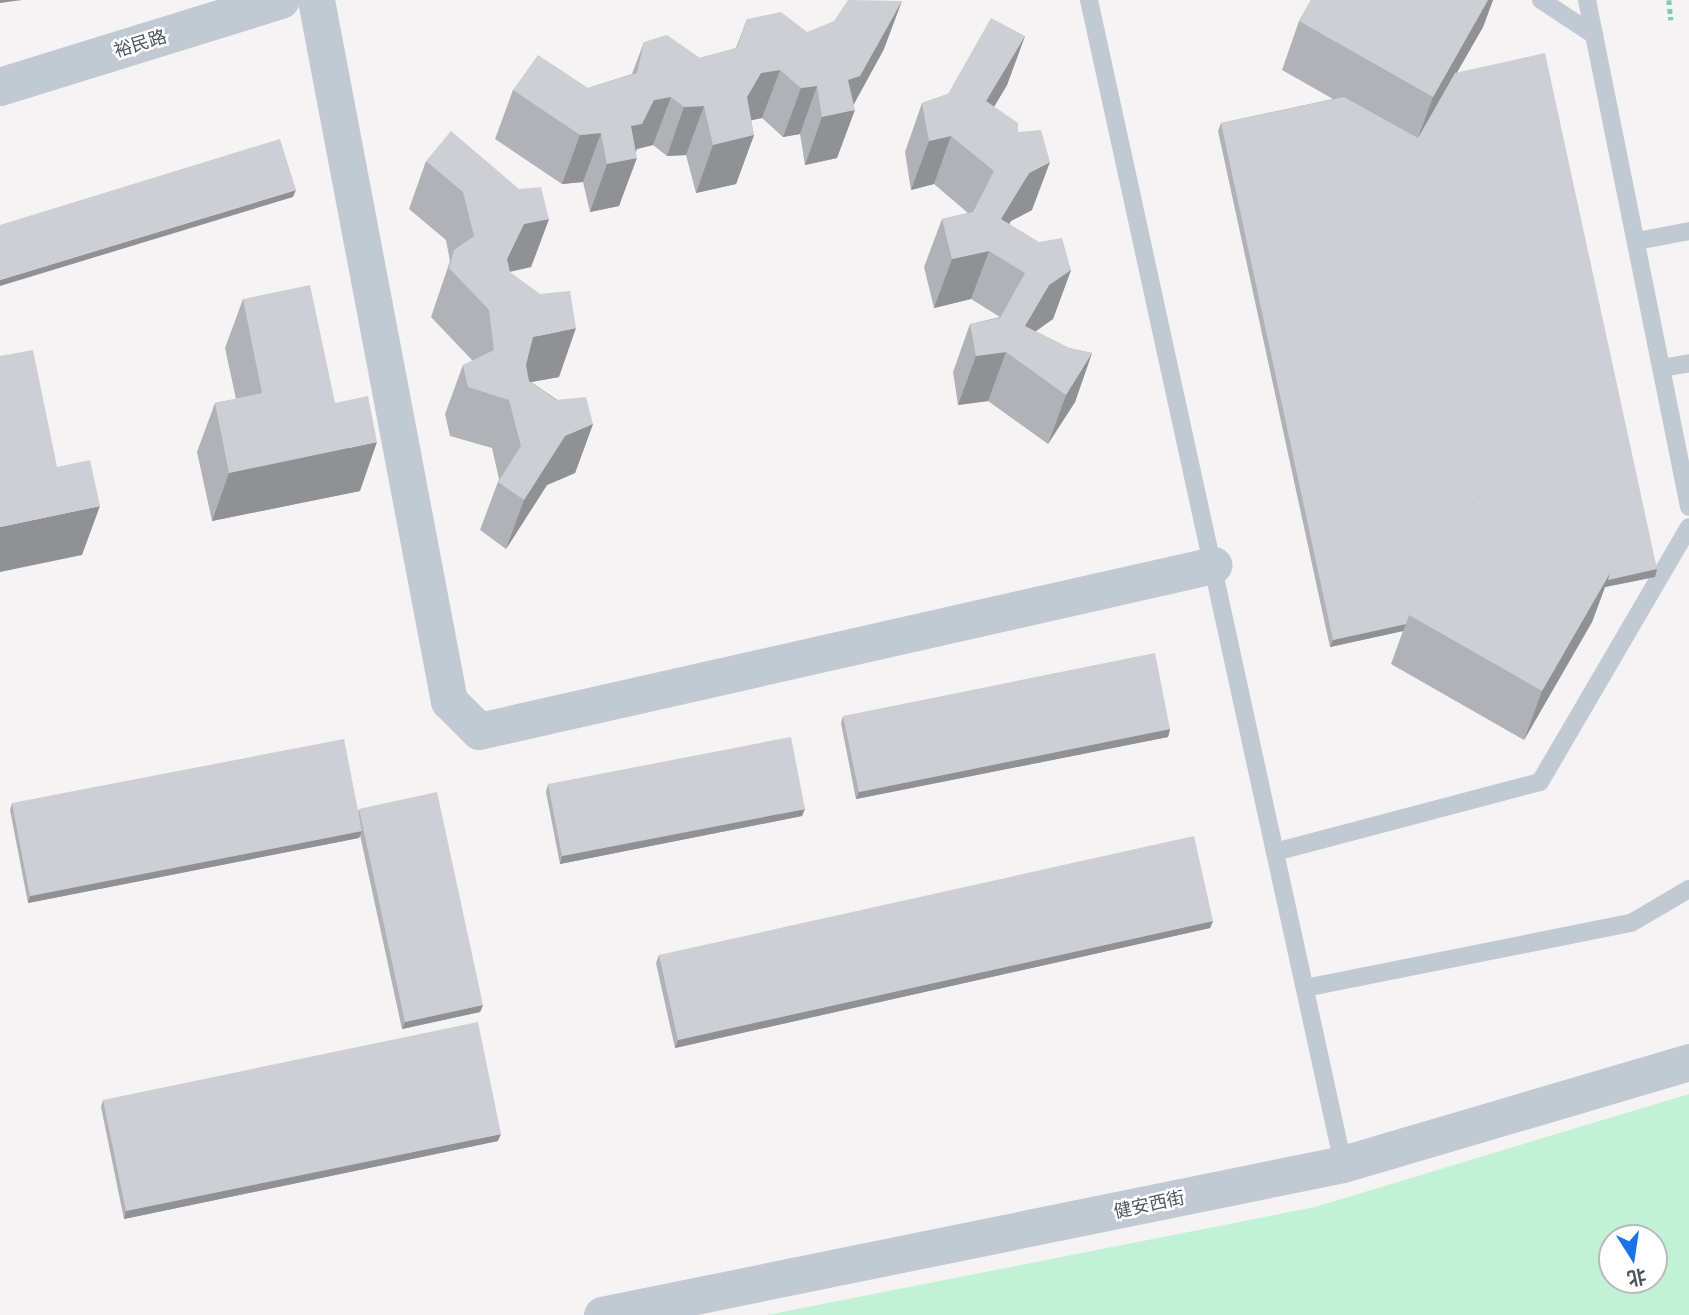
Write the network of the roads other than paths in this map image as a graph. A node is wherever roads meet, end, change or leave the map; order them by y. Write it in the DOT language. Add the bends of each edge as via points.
graph roads {
  1 [pos="281,0"];
  2 [pos="316,0"];
  3 [pos="1089,0"];
  4 [pos="1541,0"];
  5 [pos="1587,0"];
  6 [pos="1594,35"];
  7 [pos="0,86"];
  8 [pos="1689,231"];
  9 [pos="1637,241"];
  10 [pos="1689,363"];
  11 [pos="1662,368"];
  12 [pos="1689,507"];
  13 [pos="1689,527"];
  14 [pos="1213,565"];
  15 [pos="1275,852"];
  16 [pos="1689,889"];
  17 [pos="1305,988"];
  18 [pos="1689,1062"];
  19 [pos="1343,1164"];
  20 [pos="602,1315"];
  1 -- 7 [label="street, 裕民路"];
  2 -- 14 [label="street" via="449,701 479,731"];
  3 -- 14 [label="lane"];
  4 -- 6 [label="lane"];
  5 -- 6 [label="lane"];
  6 -- 9 [label="lane"];
  8 -- 9 [label="lane"];
  9 -- 11 [label="lane"];
  10 -- 11 [label="lane"];
  11 -- 12 [label="lane"];
  13 -- 15 [label="lane" via="1540,782"];
  14 -- 15 [label="lane"];
  15 -- 17 [label="lane"];
  16 -- 17 [label="lane" via="1630,923"];
  17 -- 19 [label="lane"];
  18 -- 19 [label="street, 健安西街"];
  19 -- 20 [label="street, 健安西街"];
}
